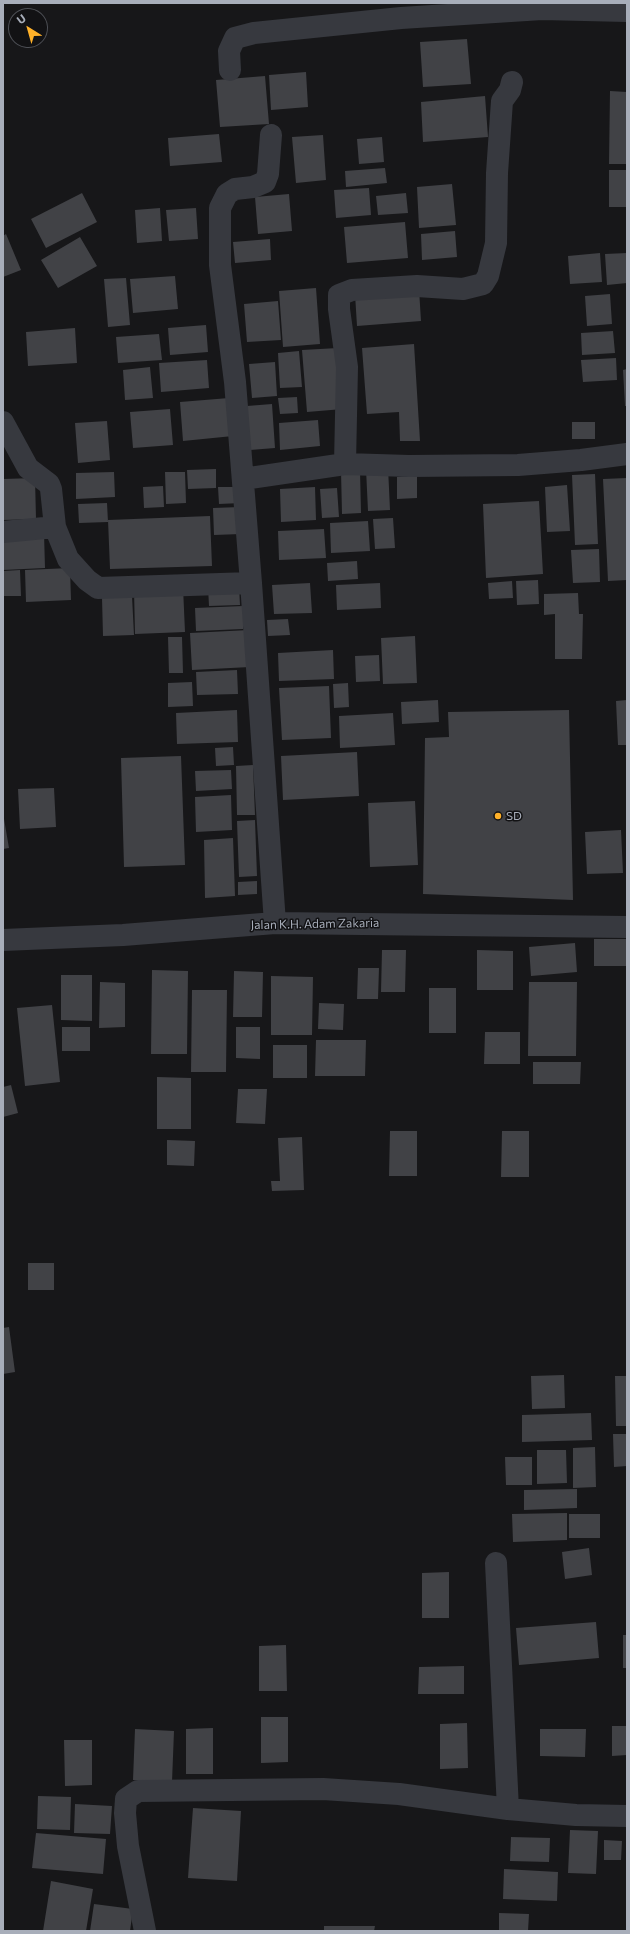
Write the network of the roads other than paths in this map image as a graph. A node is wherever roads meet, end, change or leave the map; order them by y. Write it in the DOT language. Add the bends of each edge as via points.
graph roads {
  1 [pos="542,6"];
  2 [pos="400,10"];
  3 [pos="627,11"];
  4 [pos="230,70"];
  5 [pos="512,82"];
  6 [pos="271,135"];
  7 [pos="3,422"];
  8 [pos="627,454"];
  9 [pos="345,464"];
  10 [pos="243,479"];
  11 [pos="55,527"];
  12 [pos="3,532"];
  13 [pos="252,583"];
  14 [pos="275,923"];
  15 [pos="627,927"];
  16 [pos="3,940"];
  17 [pos="496,1563"];
  18 [pos="508,1808"];
  19 [pos="627,1816"];
  20 [pos="146,1931"];
  1 -- 2 [label="street"];
  1 -- 3 [label="street"];
  2 -- 4 [label="street" via="235,38 229,51"];
  5 -- 9 [label="street" via="502,101 496,173 496,242 488,276 483,284 463,290 417,286 352,290 339,295 338,309 347,367"];
  6 -- 10 [label="street" via="265,182 227,194 220,208 220,265 235,382"];
  7 -- 11 [label="street" via="28,468 49,484"];
  8 -- 9 [label="street" via="518,466"];
  9 -- 10 [label="street"];
  10 -- 13 [label="street"];
  11 -- 12 [label="street"];
  11 -- 13 [label="street" via="68,559 98,588"];
  13 -- 14 [label="street"];
  14 -- 15 [label="street, Jalan K.H. Adam Zakaria"];
  14 -- 16 [label="street, Jalan K.H. Adam Zakaria"];
  17 -- 18 [label="street"];
  18 -- 19 [label="street" via="576,1815"];
  18 -- 20 [label="street" via="398,1794 323,1789 138,1790 126,1799 125,1813 128,1846"];
}
